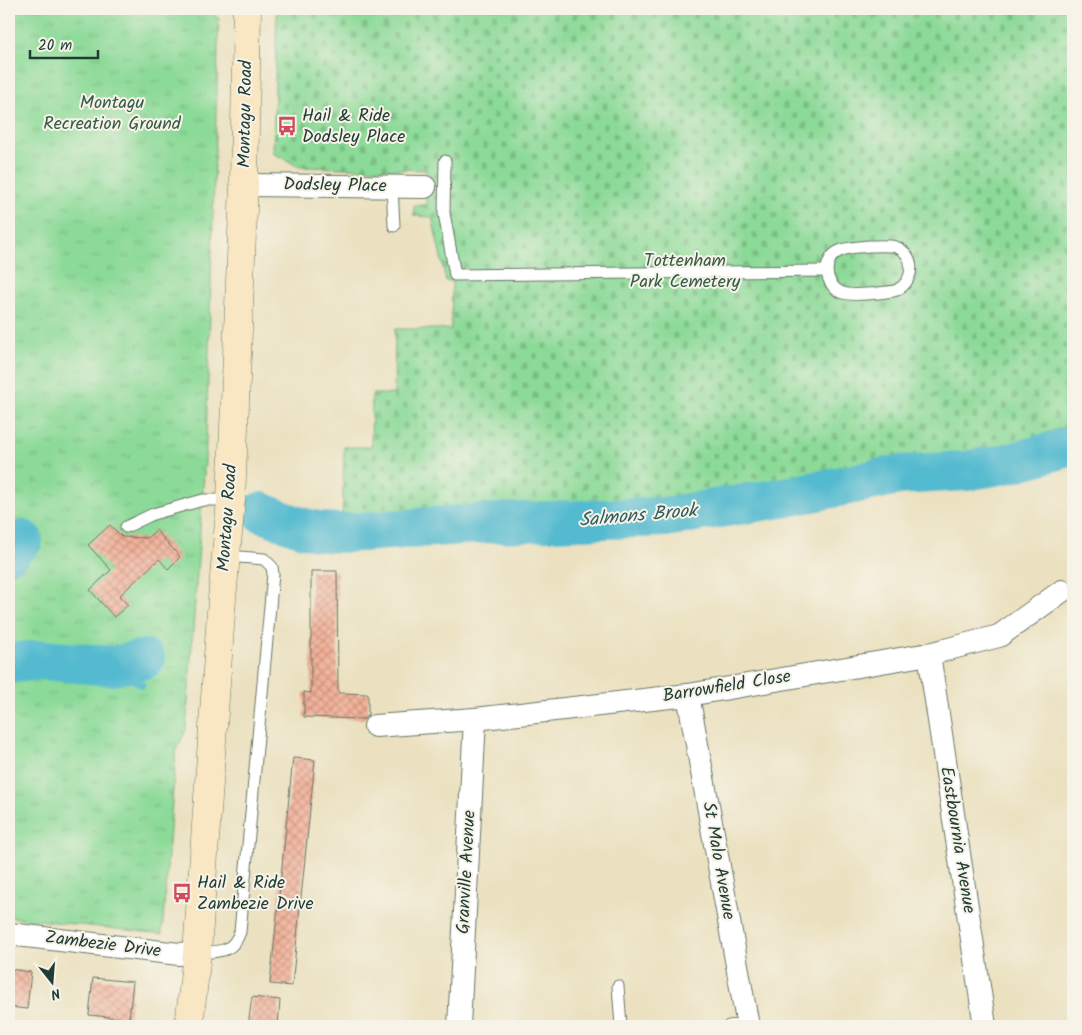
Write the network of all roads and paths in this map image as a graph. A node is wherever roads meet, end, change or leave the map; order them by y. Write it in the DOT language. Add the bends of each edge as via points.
graph roads {
  1 [pos="247,9"];
  2 [pos="445,161"];
  3 [pos="244,185"];
  4 [pos="392,187"];
  5 [pos="435,188"];
  6 [pos="394,226"];
  7 [pos="826,271"];
  8 [pos="231,500"];
  9 [pos="126,527"];
  10 [pos="226,556"];
  11 [pos="1062,591"];
  12 [pos="929,654"];
  13 [pos="688,695"];
  14 [pos="475,718"];
  15 [pos="375,726"];
  16 [pos="9,934"];
  17 [pos="197,953"];
  18 [pos="618,986"];
  19 [pos="742,1025"];
  20 [pos="189,1026"];
  21 [pos="459,1026"];
  22 [pos="621,1026"];
  23 [pos="985,1026"];
  1 -- 3 [label="main road, Montagu Road"];
  2 -- 5 [label="lane"];
  3 -- 4 [label="street, Dodsley Place"];
  3 -- 8 [label="main road, Montagu Road"];
  4 -- 5 [label="street, Dodsley Place"];
  4 -- 6 [label="lane"];
  5 -- 7 [label="lane" via="444,213 455,275"];
  7 -- 7 [label="lane" via="834,254 868,246 895,247 909,259 911,269 909,278 896,290 869,294 842,293 828,280"];
  8 -- 9 [label="lane" via="203,500 153,514"];
  8 -- 10 [label="main road, Montagu Road"];
  10 -- 17 [label="main road, Montagu Road"];
  10 -- 17 [label="lane" via="264,559 272,567 273,574 240,932 228,949"];
  11 -- 12 [label="street, Barrowfield Close" via="999,636"];
  12 -- 13 [label="street, Barrowfield Close"];
  12 -- 23 [label="street, Eastbournia Avenue"];
  13 -- 14 [label="street, Barrowfield Close"];
  13 -- 19 [label="street, St Malo Avenue"];
  14 -- 15 [label="street, Barrowfield Close"];
  14 -- 21 [label="street, Granville Avenue"];
  16 -- 17 [label="street, Zambezie Drive" via="179,954"];
  17 -- 20 [label="main road, Montagu Road"];
  18 -- 22 [label="lane"];
}
